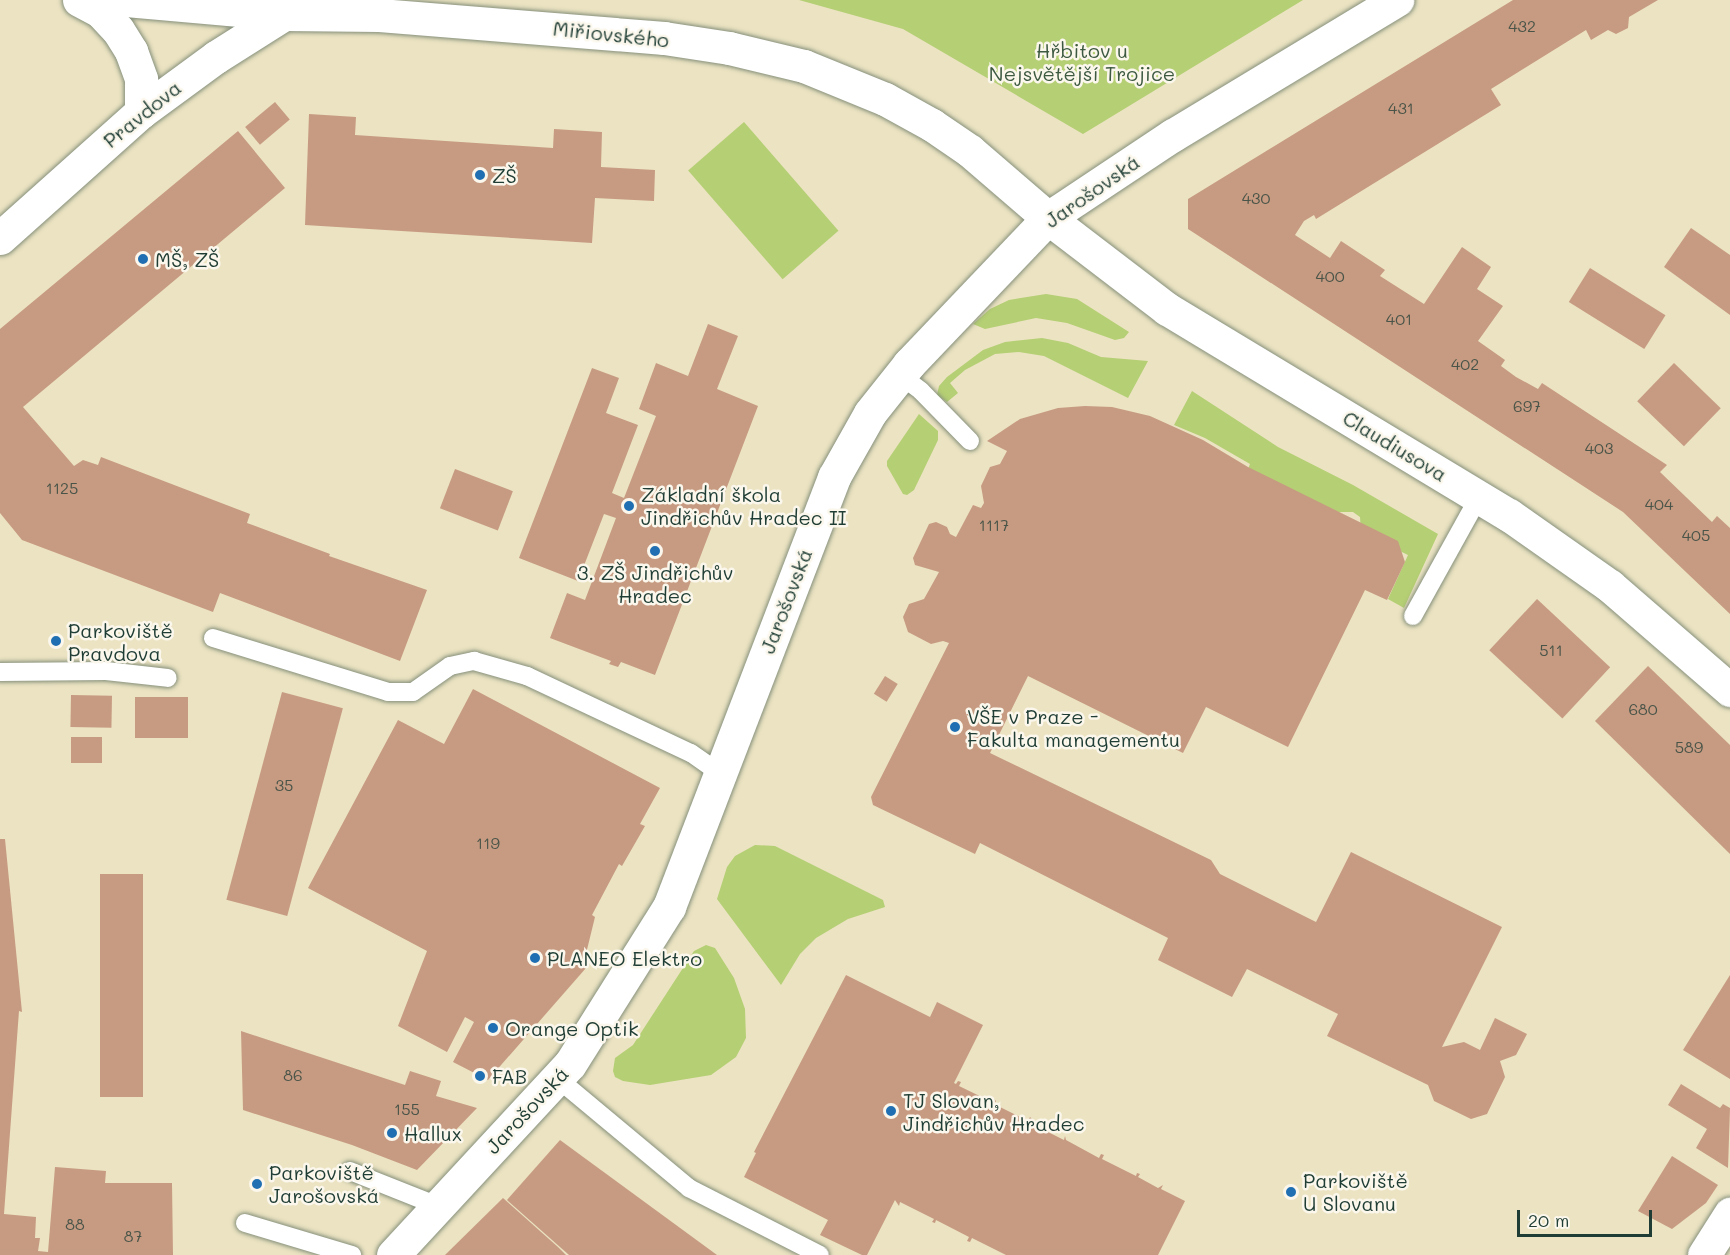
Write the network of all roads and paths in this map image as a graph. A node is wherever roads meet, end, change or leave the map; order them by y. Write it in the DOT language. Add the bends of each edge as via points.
graph roads {
  1 [pos="79,0"];
  2 [pos="126,0"];
  3 [pos="1397,0"];
  4 [pos="284,7"];
  5 [pos="141,112"];
  6 [pos="1048,218"];
  7 [pos="0,238"];
  8 [pos="900,375"];
  9 [pos="970,441"];
  10 [pos="1479,497"];
  11 [pos="1413,616"];
  12 [pos="213,638"];
  13 [pos="0,672"];
  14 [pos="168,678"];
  15 [pos="1730,690"];
  16 [pos="720,773"];
  17 [pos="557,1078"];
  18 [pos="350,1171"];
  19 [pos="438,1206"];
  20 [pos="1730,1214"];
  21 [pos="245,1223"];
  22 [pos="352,1255"];
  23 [pos="393,1255"];
  24 [pos="820,1255"];
  25 [pos="1704,1255"];
  1 -- 5 [label="street" via="100,11 131,51 141,79"];
  2 -- 4 [label="street, Miřiovského"];
  3 -- 6 [label="street, Jarošovská" via="1173,135"];
  4 -- 5 [label="street, Pravdova"];
  4 -- 6 [label="street, Miřiovského" via="583,30 729,48 804,66 885,99 932,125 970,151"];
  5 -- 7 [label="street, Pravdova"];
  6 -- 8 [label="street, Jarošovská"];
  6 -- 10 [label="street, Claudiusova" via="1167,309"];
  8 -- 9 [label="lane"];
  8 -- 16 [label="street, Jarošovská" via="870,413 834,477"];
  10 -- 11 [label="lane"];
  10 -- 15 [label="street, Claudiusova" via="1610,586"];
  12 -- 16 [label="lane" via="388,692 412,692 450,666 474,662 527,676 692,753"];
  13 -- 14 [label="lane" via="106,671"];
  16 -- 17 [label="street, Jarošovská" via="669,907 570,1064"];
  17 -- 19 [label="street, Jarošovská"];
  17 -- 24 [label="lane" via="688,1188"];
  18 -- 19 [label="lane"];
  19 -- 23 [label="street, Jarošovská"];
  20 -- 25 [label="street"];
  21 -- 22 [label="lane"];
}
